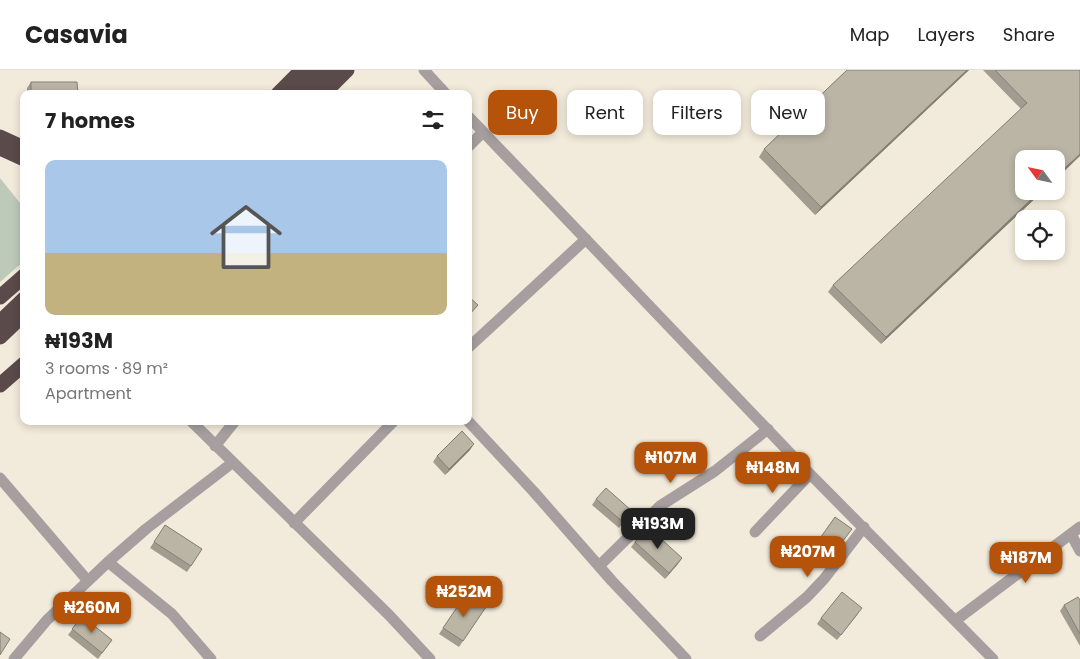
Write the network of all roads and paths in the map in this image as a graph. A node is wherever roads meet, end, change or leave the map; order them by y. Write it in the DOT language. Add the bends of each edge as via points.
graph roads {
  1 [pos="302,70"];
  2 [pos="319,70"];
  3 [pos="334,70"];
  4 [pos="347,70"];
  5 [pos="424,70"];
  6 [pos="282,90"];
  7 [pos="298,90"];
  8 [pos="314,90"];
  9 [pos="328,90"];
  10 [pos="442,90"];
  11 [pos="472,120"];
  12 [pos="483,132"];
  13 [pos="0,137"];
  14 [pos="472,143"];
  15 [pos="20,146"];
  16 [pos="0,148"];
  17 [pos="20,158"];
  18 [pos="586,239"];
  19 [pos="20,280"];
  20 [pos="0,297"];
  21 [pos="20,303"];
  22 [pos="20,318"];
  23 [pos="0,322"];
  24 [pos="0,337"];
  25 [pos="472,345"];
  26 [pos="20,368"];
  27 [pos="0,385"];
  28 [pos="195,425"];
  29 [pos="232,425"];
  30 [pos="390,425"];
  31 [pos="472,425"];
  32 [pos="768,430"];
  33 [pos="215,446"];
  34 [pos="232,463"];
  35 [pos="810,474"];
  36 [pos="0,478"];
  37 [pos="294,524"];
  38 [pos="864,527"];
  39 [pos="1076,530"];
  40 [pos="755,532"];
  41 [pos="1080,551"];
  42 [pos="108,562"];
  43 [pos="598,566"];
  44 [pos="88,581"];
  45 [pos="956,620"];
  46 [pos="760,636"];
  47 [pos="985,657"];
  48 [pos="14,659"];
  49 [pos="211,659"];
  50 [pos="430,659"];
  51 [pos="686,659"];
  1 -- 6 [label="highway"];
  2 -- 7 [label="highway"];
  3 -- 8 [label="highway"];
  4 -- 9 [label="highway"];
  5 -- 10 [label="street"];
  11 -- 12 [label="street"];
  12 -- 14 [label="street"];
  12 -- 18 [label="street"];
  13 -- 15 [label="highway"];
  16 -- 17 [label="highway"];
  18 -- 25 [label="street"];
  18 -- 32 [label="street"];
  19 -- 20 [label="highway"];
  21 -- 23 [label="highway"];
  22 -- 24 [label="highway"];
  26 -- 27 [label="highway"];
  28 -- 33 [label="street"];
  29 -- 33 [label="street"];
  30 -- 37 [label="street"];
  31 -- 43 [label="street"];
  32 -- 35 [label="street"];
  32 -- 43 [label="street" via="715,471 660,506"];
  33 -- 34 [label="street"];
  34 -- 37 [label="street"];
  34 -- 42 [label="street"];
  35 -- 38 [label="street"];
  35 -- 40 [label="street"];
  36 -- 44 [label="street"];
  37 -- 50 [label="street"];
  38 -- 45 [label="street"];
  38 -- 46 [label="street" via="807,597"];
  39 -- 41 [label="street"];
  39 -- 45 [label="street"];
  42 -- 44 [label="street"];
  42 -- 49 [label="street" via="172,614"];
  43 -- 51 [label="street"];
  44 -- 48 [label="street" via="47,620"];
  45 -- 47 [label="street"];
}
